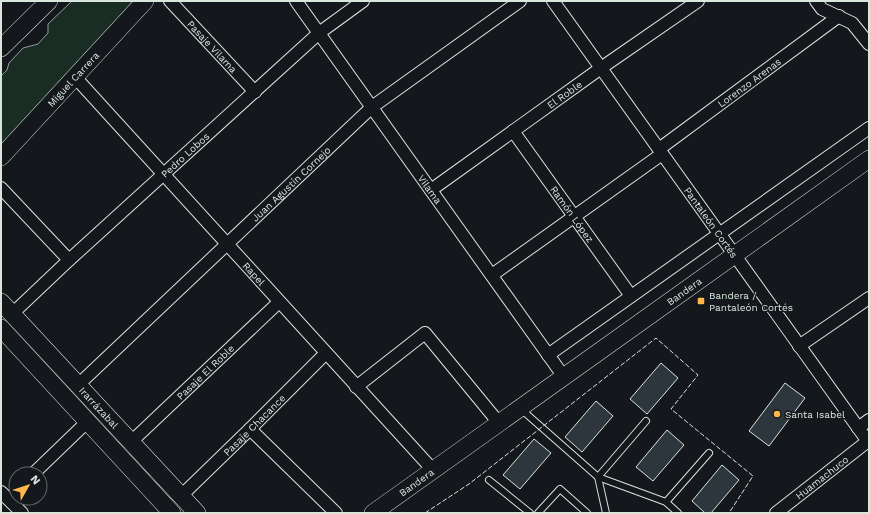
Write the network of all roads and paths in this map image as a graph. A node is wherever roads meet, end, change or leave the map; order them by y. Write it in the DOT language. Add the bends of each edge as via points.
graph roads {
  1 [pos="49,1"];
  2 [pos="145,1"];
  3 [pos="170,1"];
  4 [pos="296,1"];
  5 [pos="363,1"];
  6 [pos="520,1"];
  7 [pos="553,1"];
  8 [pos="816,1"];
  9 [pos="696,2"];
  10 [pos="839,16"];
  11 [pos="319,33"];
  12 [pos="869,44"];
  13 [pos="1,48"];
  14 [pos="601,68"];
  15 [pos="75,76"];
  16 [pos="255,92"];
  17 [pos="372,107"];
  18 [pos="869,128"];
  19 [pos="513,131"];
  20 [pos="661,151"];
  21 [pos="1,157"];
  22 [pos="869,159"];
  23 [pos="164,175"];
  24 [pos="1,188"];
  25 [pos="431,190"];
  26 [pos="575,216"];
  27 [pos="719,234"];
  28 [pos="227,243"];
  29 [pos="735,255"];
  30 [pos="69,260"];
  31 [pos="492,275"];
  32 [pos="631,296"];
  33 [pos="869,298"];
  34 [pos="279,302"];
  35 [pos="6,308"];
  36 [pos="1,328"];
  37 [pos="800,346"];
  38 [pos="326,353"];
  39 [pos="548,355"];
  40 [pos="564,377"];
  41 [pos="78,385"];
  42 [pos="356,387"];
  43 [pos="520,408"];
  44 [pos="869,420"];
  45 [pos="88,421"];
  46 [pos="646,421"];
  47 [pos="499,423"];
  48 [pos="858,428"];
  49 [pos="250,429"];
  50 [pos="131,442"];
  51 [pos="868,442"];
  52 [pos="708,453"];
  53 [pos="41,466"];
  54 [pos="433,470"];
  55 [pos="598,477"];
  56 [pos="489,480"];
  57 [pos="181,496"];
  58 [pos="666,502"];
  59 [pos="784,511"];
  60 [pos="172,513"];
  61 [pos="197,513"];
  62 [pos="336,513"];
  63 [pos="373,513"];
  64 [pos="530,513"];
  65 [pos="538,513"];
  66 [pos="587,513"];
  67 [pos="606,513"];
  68 [pos="678,513"];
  1 -- 13 [label="street"];
  2 -- 15 [label="street, Miguel Carrera"];
  3 -- 16 [label="street, Pasaje Vilama"];
  4 -- 11 [label="street, Vilama"];
  5 -- 11 [label="street, Pedro Lobos"];
  6 -- 17 [label="street, Juan Agustín Cornejo"];
  7 -- 14 [label="street, Pantaleón Cortés"];
  8 -- 10 [label="street" via="822,9"];
  9 -- 14 [label="street, El Roble"];
  10 -- 12 [label="street" via="852,23"];
  10 -- 20 [label="street, Lorenzo Arenas"];
  11 -- 16 [label="street, Pedro Lobos"];
  11 -- 17 [label="street, Vilama"];
  14 -- 19 [label="street, El Roble"];
  14 -- 20 [label="street, Pantaleón Cortés"];
  15 -- 21 [label="street, Miguel Carrera"];
  15 -- 23 [label="street, Rapel"];
  16 -- 23 [label="street, Pedro Lobos"];
  17 -- 25 [label="street, Vilama"];
  17 -- 28 [label="street, Juan Agustín Cornejo"];
  18 -- 27 [label="street"];
  19 -- 25 [label="street, El Roble"];
  19 -- 26 [label="street, Ramón López"];
  20 -- 26 [label="street, Lorenzo Arenas"];
  20 -- 27 [label="street, Pantaleón Cortés"];
  22 -- 29 [label="street, Bandera"];
  23 -- 28 [label="street, Rapel"];
  23 -- 30 [label="street, Pedro Lobos"];
  24 -- 30 [label="street"];
  25 -- 31 [label="street, Vilama"];
  26 -- 31 [label="street, Lorenzo Arenas"];
  26 -- 32 [label="street, Ramón López"];
  27 -- 29 [label="street, Pantaleón Cortés"];
  27 -- 32 [label="street"];
  28 -- 34 [label="street, Rapel"];
  28 -- 41 [label="street, Juan Agustín Cornejo"];
  29 -- 37 [label="street, Pantaleón Cortés"];
  29 -- 40 [label="street, Bandera"];
  30 -- 35 [label="street, Pedro Lobos"];
  31 -- 39 [label="street, Vilama"];
  32 -- 39 [label="street"];
  33 -- 37 [label="street"];
  34 -- 38 [label="street, Rapel"];
  34 -- 50 [label="street, Pasaje El Roble"];
  35 -- 41 [label="street, Irarrázabal"];
  36 -- 45 [label="street, Irarrázabal"];
  37 -- 48 [label="street, Pantaleón Cortés"];
  38 -- 42 [label="street, Rapel"];
  38 -- 49 [label="street, Pasaje Chacance"];
  39 -- 40 [label="street, Vilama"];
  40 -- 43 [label="street, Bandera"];
  41 -- 50 [label="street, Irarrázabal"];
  42 -- 47 [label="street" via="425,333"];
  42 -- 54 [label="street, Rapel"];
  43 -- 47 [label="street, Bandera"];
  43 -- 55 [label="lane"];
  44 -- 48 [label="street"];
  45 -- 53 [label="street"];
  45 -- 60 [label="street, Irarrázabal"];
  46 -- 55 [label="lane"];
  47 -- 54 [label="street, Bandera"];
  48 -- 51 [label="street, Pantaleón Cortés"];
  49 -- 57 [label="street, Pasaje Chacance"];
  49 -- 62 [label="street"];
  50 -- 57 [label="street, Irarrázabal"];
  51 -- 59 [label="street, Huamachuco"];
  52 -- 58 [label="lane"];
  54 -- 63 [label="street, Bandera"];
  55 -- 58 [label="lane"];
  55 -- 67 [label="lane"];
  56 -- 64 [label="lane"];
  57 -- 61 [label="street, Irarrázabal"];
  58 -- 68 [label="lane"];
  65 -- 66 [label="lane" via="560,489"];
}
